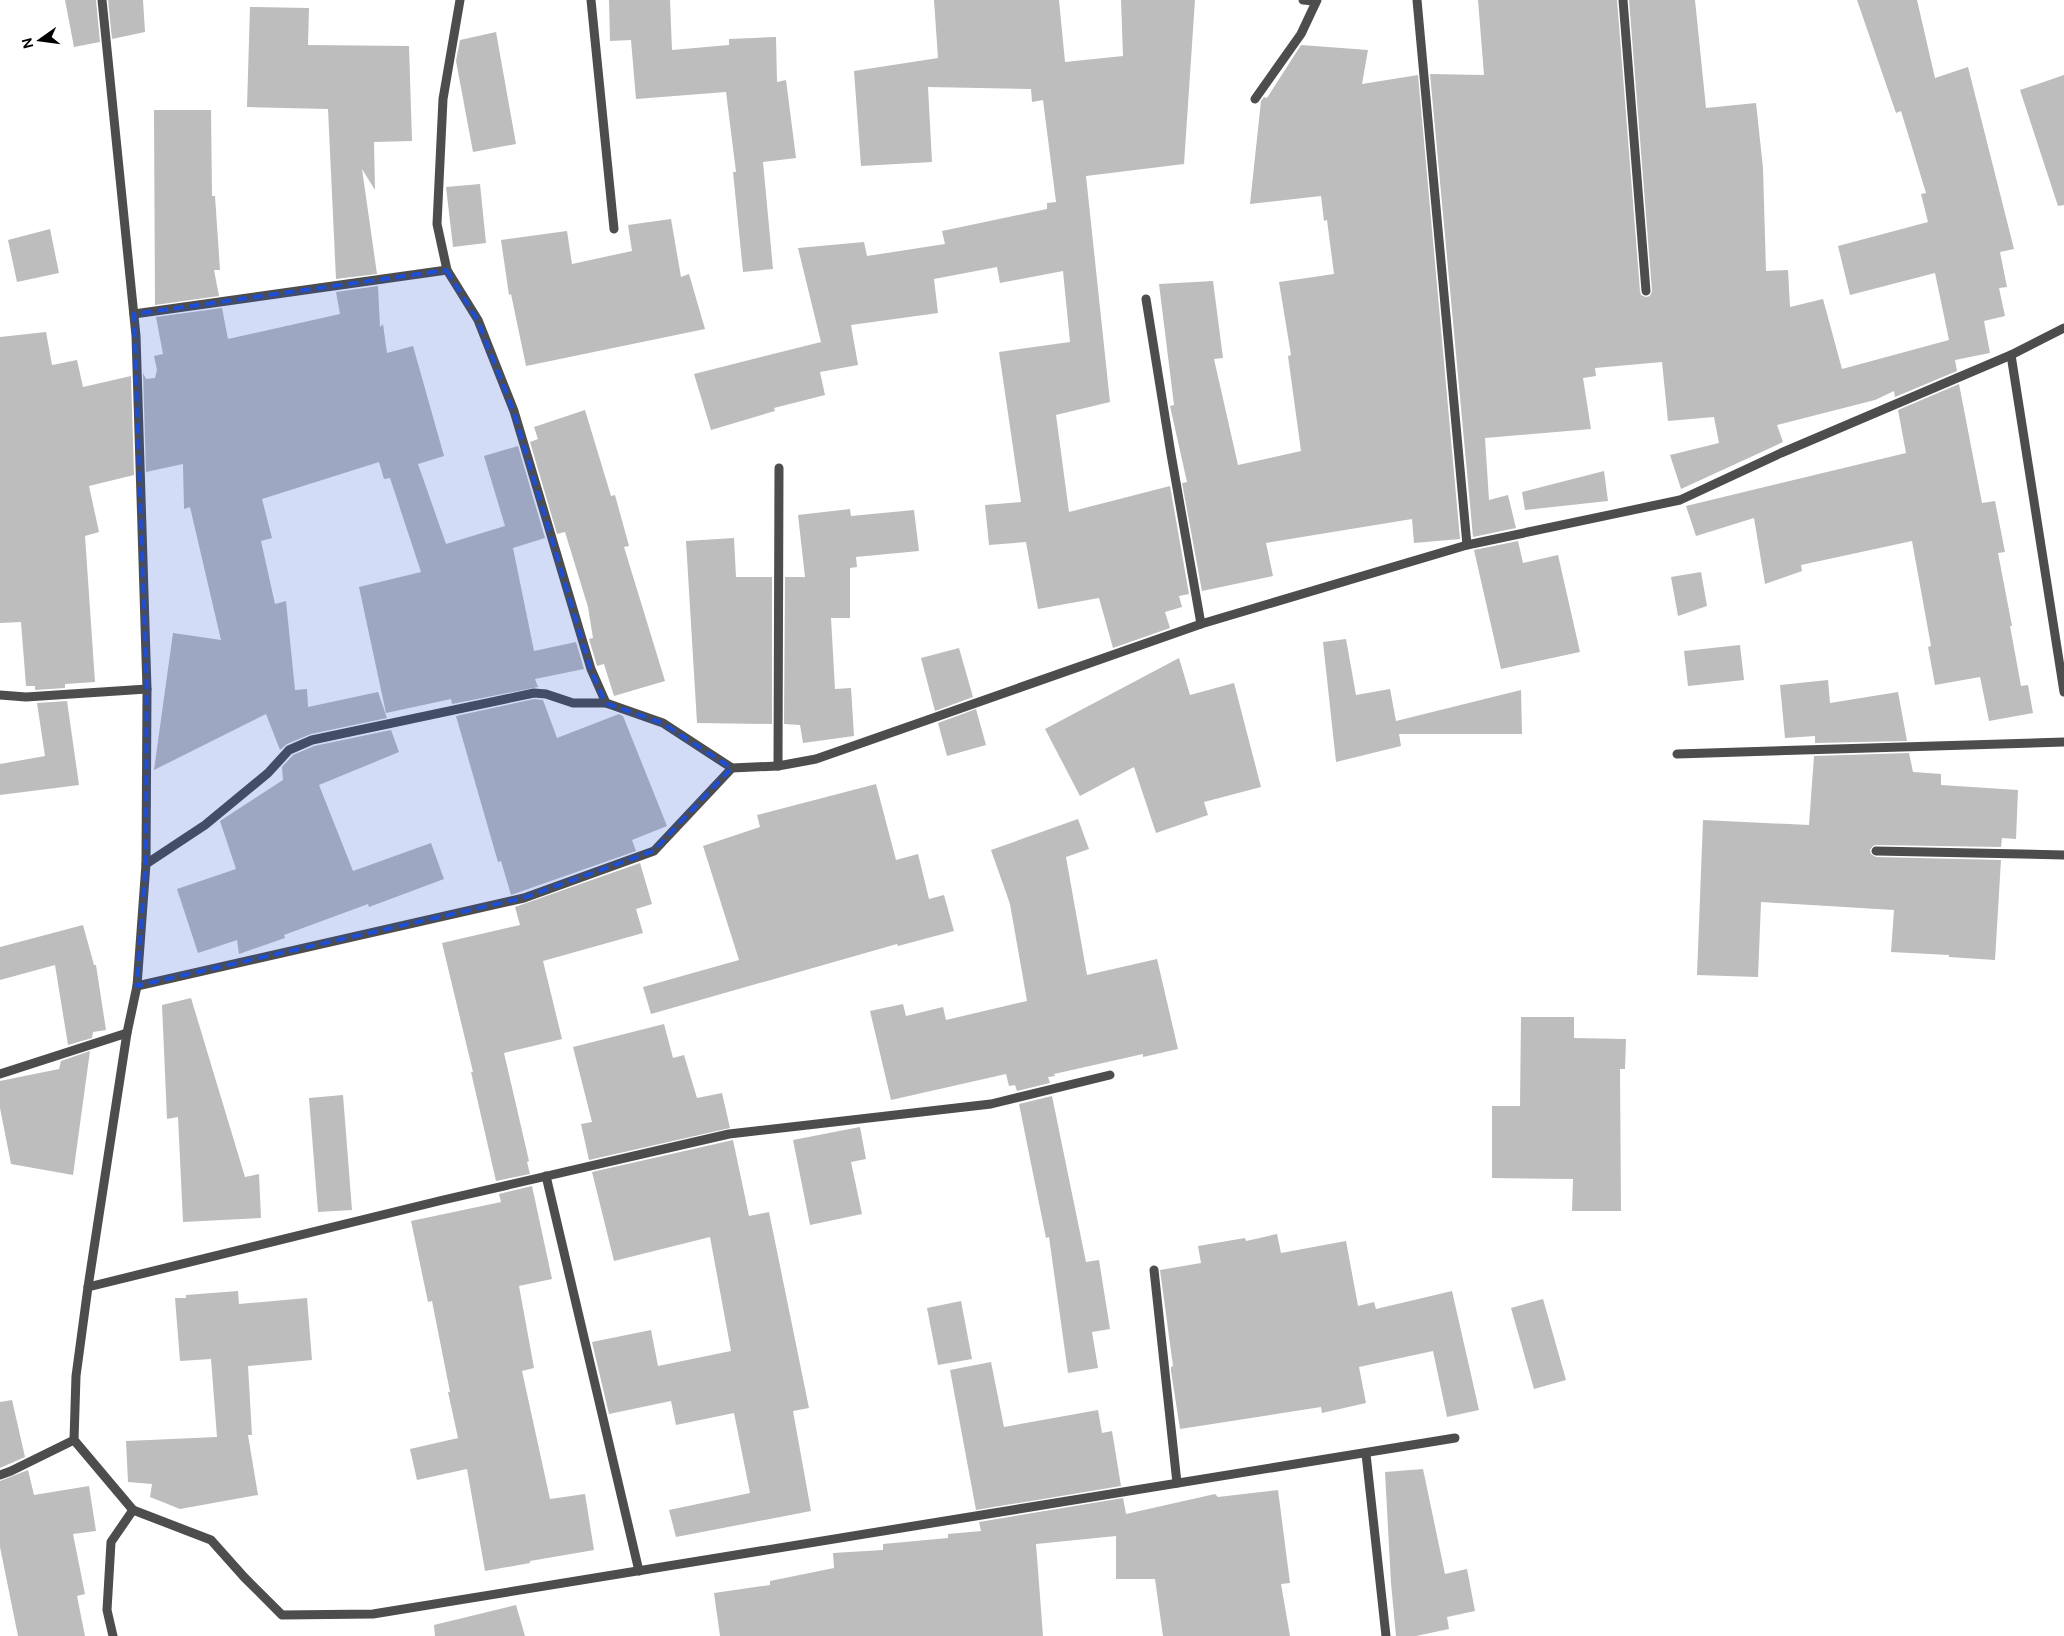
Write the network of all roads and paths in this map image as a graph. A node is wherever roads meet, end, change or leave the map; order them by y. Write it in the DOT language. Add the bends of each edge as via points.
graph roads {
  1 [pos="102,0"];
  2 [pos="460,0"];
  3 [pos="591,0"];
  4 [pos="1303,0"];
  5 [pos="1316,0"];
  6 [pos="1417,0"];
  7 [pos="1622,0"];
  8 [pos="1254,99"];
  9 [pos="614,230"];
  10 [pos="447,270"];
  11 [pos="1646,291"];
  12 [pos="1146,299"];
  13 [pos="134,314"];
  14 [pos="2064,328"];
  15 [pos="2012,355"];
  16 [pos="779,468"];
  17 [pos="1467,544"];
  18 [pos="1201,624"];
  19 [pos="147,689"];
  20 [pos="2064,692"];
  21 [pos="0,695"];
  22 [pos="606,703"];
  23 [pos="2064,742"];
  24 [pos="1677,754"];
  25 [pos="778,766"];
  26 [pos="732,768"];
  27 [pos="1876,851"];
  28 [pos="2064,855"];
  29 [pos="146,864"];
  30 [pos="137,986"];
  31 [pos="127,1033"];
  32 [pos="0,1074"];
  33 [pos="1110,1075"];
  34 [pos="546,1176"];
  35 [pos="1154,1270"];
  36 [pos="88,1287"];
  37 [pos="1455,1438"];
  38 [pos="74,1440"];
  39 [pos="1366,1454"];
  40 [pos="0,1475"];
  41 [pos="1177,1483"];
  42 [pos="133,1510"];
  43 [pos="640,1571"];
  44 [pos="113,1636"];
  45 [pos="1386,1636"];
  1 -- 13 [label="street"];
  2 -- 10 [label="street" via="442,109 437,224"];
  3 -- 9 [label="street"];
  4 -- 5 [label="street"];
  5 -- 8 [label="street" via="1301,34"];
  6 -- 17 [label="street"];
  7 -- 11 [label="street"];
  10 -- 13 [label="street"];
  10 -- 22 [label="street" via="478,320 514,411 590,668"];
  12 -- 18 [label="street"];
  13 -- 19 [label="street"];
  14 -- 15 [label="street"];
  15 -- 17 [label="street" via="1780,453 1680,500"];
  15 -- 20 [label="street"];
  16 -- 25 [label="street"];
  17 -- 18 [label="street"];
  18 -- 25 [label="street" via="816,759"];
  19 -- 21 [label="street" via="26,697"];
  19 -- 29 [label="street"];
  22 -- 26 [label="street" via="663,724"];
  22 -- 29 [label="street" via="573,703 534,693 312,740 289,750 205,825"];
  23 -- 24 [label="street"];
  25 -- 26 [label="street"];
  26 -- 30 [label="street" via="654,851 524,898"];
  27 -- 28 [label="street"];
  29 -- 30 [label="street"];
  30 -- 31 [label="street"];
  31 -- 32 [label="street"];
  31 -- 36 [label="street"];
  33 -- 34 [label="street" via="991,1104 729,1134"];
  34 -- 36 [label="street"];
  34 -- 43 [label="street"];
  35 -- 41 [label="street"];
  36 -- 38 [label="street" via="76,1376"];
  37 -- 39 [label="street"];
  38 -- 40 [label="street"];
  38 -- 42 [label="street"];
  39 -- 41 [label="street"];
  39 -- 45 [label="street"];
  41 -- 43 [label="street"];
  42 -- 43 [label="street" via="211,1540 282,1615 373,1614"];
  42 -- 44 [label="street" via="111,1542 107,1610"];
}
